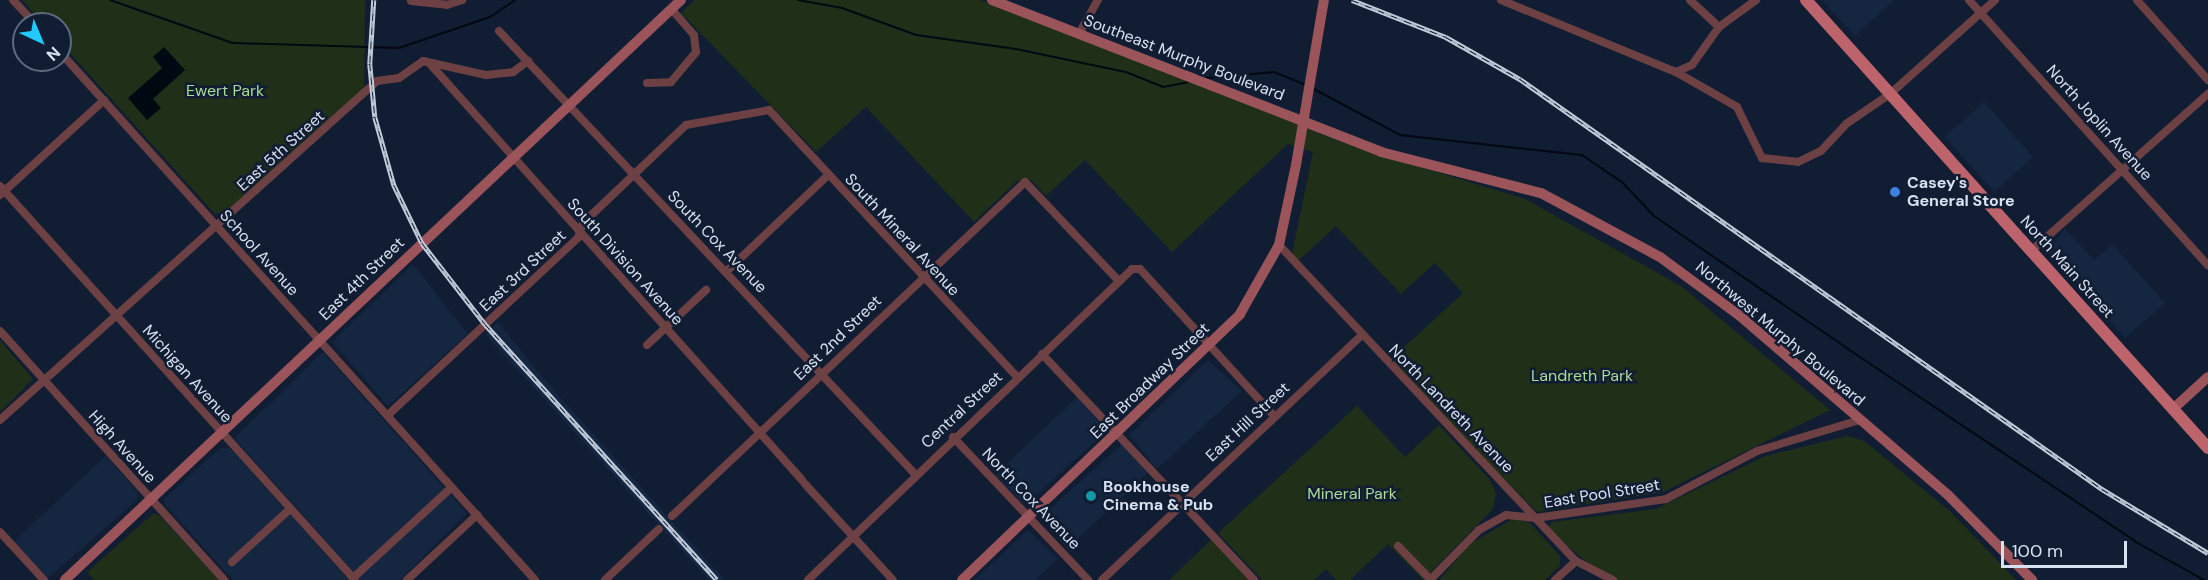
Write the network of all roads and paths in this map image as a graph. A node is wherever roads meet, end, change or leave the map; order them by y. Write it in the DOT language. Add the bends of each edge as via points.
graph roads {
  1 [pos="13,0"];
  2 [pos="462,0"];
  3 [pos="681,0"];
  4 [pos="992,0"];
  5 [pos="1089,0"];
  6 [pos="1098,0"];
  7 [pos="1324,0"];
  8 [pos="1501,0"];
  9 [pos="1690,0"];
  10 [pos="1756,0"];
  11 [pos="1806,0"];
  12 [pos="1969,0"];
  13 [pos="1995,0"];
  14 [pos="2137,0"];
  15 [pos="411,1"];
  16 [pos="671,9"];
  17 [pos="1089,11"];
  18 [pos="24,12"];
  19 [pos="1981,13"];
  20 [pos="1719,27"];
  21 [pos="499,31"];
  22 [pos="1079,34"];
  23 [pos="528,61"];
  24 [pos="429,63"];
  25 [pos="72,65"];
  26 [pos="1676,72"];
  27 [pos="2208,80"];
  28 [pos="647,83"];
  29 [pos="1890,94"];
  30 [pos="2208,94"];
  31 [pos="104,100"];
  32 [pos="569,105"];
  33 [pos="769,110"];
  34 [pos="1332,132"];
  35 [pos="514,158"];
  36 [pos="2122,170"];
  37 [pos="633,175"];
  38 [pos="828,175"];
  39 [pos="2,191"];
  40 [pos="217,227"];
  41 [pos="580,232"];
  42 [pos="1279,245"];
  43 [pos="2031,251"];
  44 [pos="2208,265"];
  45 [pos="727,271"];
  46 [pos="922,276"];
  47 [pos="1119,281"];
  48 [pos="706,290"];
  49 [pos="117,316"];
  50 [pos="666,327"];
  51 [pos="0,331"];
  52 [pos="1362,335"];
  53 [pos="320,340"];
  54 [pos="647,345"];
  55 [pos="1210,346"];
  56 [pos="1042,354"];
  57 [pos="820,373"];
  58 [pos="1017,377"];
  59 [pos="2208,377"];
  60 [pos="45,380"];
  61 [pos="2173,409"];
  62 [pos="388,415"];
  63 [pos="1274,416"];
  64 [pos="0,420"];
  65 [pos="1860,420"];
  66 [pos="759,431"];
  67 [pos="221,433"];
  68 [pos="1118,433"];
  69 [pos="953,437"];
  70 [pos="2208,448"];
  71 [pos="914,473"];
  72 [pos="452,487"];
  73 [pos="151,499"];
  74 [pos="1183,503"];
  75 [pos="289,510"];
  76 [pos="477,514"];
  77 [pos="672,516"];
  78 [pos="1028,517"];
  79 [pos="1536,518"];
  80 [pos="659,529"];
  81 [pos="0,532"];
  82 [pos="852,535"];
  83 [pos="1398,546"];
  84 [pos="1576,561"];
  85 [pos="232,562"];
  86 [pos="354,579"];
  87 [pos="44,580"];
  88 [pos="65,580"];
  89 [pos="224,580"];
  90 [pos="407,580"];
  91 [pos="535,580"];
  92 [pos="605,580"];
  93 [pos="808,580"];
  94 [pos="893,580"];
  95 [pos="962,580"];
  96 [pos="1088,580"];
  97 [pos="1102,580"];
  98 [pos="1254,580"];
  99 [pos="1430,580"];
  100 [pos="1555,580"];
  101 [pos="1613,580"];
  102 [pos="2032,580"];
  1 -- 18 [label="street"];
  2 -- 15 [label="street" via="447,5"];
  3 -- 16 [label="street, East 4th Street"];
  4 -- 22 [label="street, Southeast Murphy Boulevard"];
  5 -- 17 [label="street"];
  6 -- 17 [label="street"];
  7 -- 42 [label="street, East Broadway Street, bridge"];
  8 -- 26 [label="street"];
  9 -- 20 [label="street"];
  10 -- 20 [label="street"];
  11 -- 29 [label="main road, North Main Street"];
  12 -- 19 [label="street, North Joplin Avenue"];
  13 -- 19 [label="street"];
  14 -- 27 [label="street"];
  16 -- 28 [label="street" via="694,36 696,52 671,82"];
  16 -- 32 [label="street, East 4th Street"];
  17 -- 22 [label="street"];
  19 -- 29 [label="street"];
  19 -- 36 [label="street, North Joplin Avenue"];
  20 -- 26 [label="street" via="1692,65"];
  21 -- 23 [label="street, South Cox Avenue"];
  22 -- 34 [label="street, Southeast Murphy Boulevard"];
  23 -- 24 [label="street, East 5th Street" via="498,74"];
  23 -- 32 [label="street, South Cox Avenue"];
  24 -- 35 [label="street, South Division Avenue"];
  24 -- 40 [label="street, East 5th Street" via="374,84"];
  25 -- 31 [label="street, School Avenue"];
  26 -- 29 [label="street" via="1737,107 1754,150 1768,161 1807,159"];
  29 -- 43 [label="main road, North Main Street"];
  30 -- 36 [label="street"];
  31 -- 39 [label="street"];
  31 -- 40 [label="street, School Avenue"];
  32 -- 35 [label="street, East 4th Street"];
  32 -- 37 [label="street, South Cox Avenue"];
  33 -- 37 [label="street, East 3rd Street" via="686,125"];
  33 -- 38 [label="street, South Mineral Avenue"];
  34 -- 65 [label="street, Northwest Murphy Boulevard" via="1410,161 1541,193 1660,257 1740,316"];
  35 -- 41 [label="street, South Division Avenue"];
  35 -- 53 [label="street, East 4th Street"];
  36 -- 43 [label="street"];
  36 -- 44 [label="street, North Joplin Avenue"];
  37 -- 41 [label="street, East 3rd Street"];
  37 -- 45 [label="street, South Cox Avenue"];
  38 -- 45 [label="street"];
  38 -- 46 [label="street, South Mineral Avenue"];
  39 -- 49 [label="street, Michigan Avenue"];
  40 -- 49 [label="street, East 5th Street"];
  40 -- 53 [label="street, School Avenue"];
  41 -- 50 [label="street, South Division Avenue"];
  41 -- 62 [label="street, East 3rd Street"];
  42 -- 52 [label="street, North Landreth Avenue"];
  42 -- 55 [label="street, East Broadway Street" via="1248,303"];
  43 -- 61 [label="main road, North Main Street"];
  45 -- 57 [label="street, South Cox Avenue"];
  46 -- 47 [label="street, East 2nd Street" via="1025,182"];
  46 -- 57 [label="street, East 2nd Street"];
  46 -- 58 [label="street, South Mineral Avenue"];
  47 -- 55 [label="street, Central Street" via="1132,269 1140,269"];
  47 -- 56 [label="street, Central Street"];
  48 -- 50 [label="street"];
  49 -- 60 [label="street, East 5th Street"];
  49 -- 67 [label="street, Michigan Avenue"];
  50 -- 54 [label="street"];
  50 -- 66 [label="street, South Division Avenue"];
  51 -- 60 [label="street, High Avenue"];
  52 -- 63 [label="street, East Hill Street"];
  52 -- 79 [label="street, North Landreth Avenue"];
  53 -- 62 [label="street, School Avenue"];
  53 -- 67 [label="street, East 4th Street"];
  55 -- 63 [label="street"];
  55 -- 68 [label="street, East Broadway Street"];
  56 -- 58 [label="street, Central Street"];
  56 -- 68 [label="street"];
  57 -- 66 [label="street, East 2nd Street"];
  57 -- 71 [label="street, South Cox Avenue"];
  58 -- 69 [label="street, Central Street"];
  59 -- 61 [label="street"];
  60 -- 64 [label="street, East 5th Street"];
  60 -- 73 [label="street, High Avenue"];
  61 -- 70 [label="main road, North Main Street"];
  62 -- 72 [label="street, School Avenue"];
  63 -- 74 [label="street, East Hill Street"];
  65 -- 79 [label="street, East Pool Street" via="1767,447 1666,499"];
  65 -- 102 [label="street, Northwest Murphy Boulevard" via="1948,495"];
  66 -- 77 [label="street, East 2nd Street"];
  66 -- 82 [label="street, South Division Avenue"];
  67 -- 73 [label="street, East 4th Street"];
  67 -- 75 [label="street, Michigan Avenue"];
  68 -- 74 [label="street"];
  68 -- 78 [label="street, East Broadway Street"];
  69 -- 71 [label="street, Central Street"];
  69 -- 78 [label="street, North Cox Avenue"];
  71 -- 82 [label="street, Central Street"];
  72 -- 76 [label="street, School Avenue"];
  72 -- 86 [label="street"];
  73 -- 88 [label="street, East 4th Street"];
  73 -- 89 [label="street, High Avenue"];
  74 -- 97 [label="street, East Hill Street"];
  74 -- 98 [label="street"];
  75 -- 85 [label="street"];
  75 -- 86 [label="street, Michigan Avenue"];
  76 -- 90 [label="street"];
  76 -- 91 [label="street, School Avenue"];
  78 -- 95 [label="street, East Broadway Street"];
  78 -- 96 [label="street, North Cox Avenue"];
  79 -- 84 [label="street, North Landreth Avenue"];
  79 -- 99 [label="street, East Pool Street" via="1516,513 1493,520"];
  80 -- 92 [label="street"];
  81 -- 87 [label="street"];
  82 -- 93 [label="street, Central Street"];
  82 -- 94 [label="street, South Division Avenue"];
  83 -- 99 [label="street"];
  84 -- 100 [label="street"];
  84 -- 101 [label="street, North Landreth Avenue"];
}
